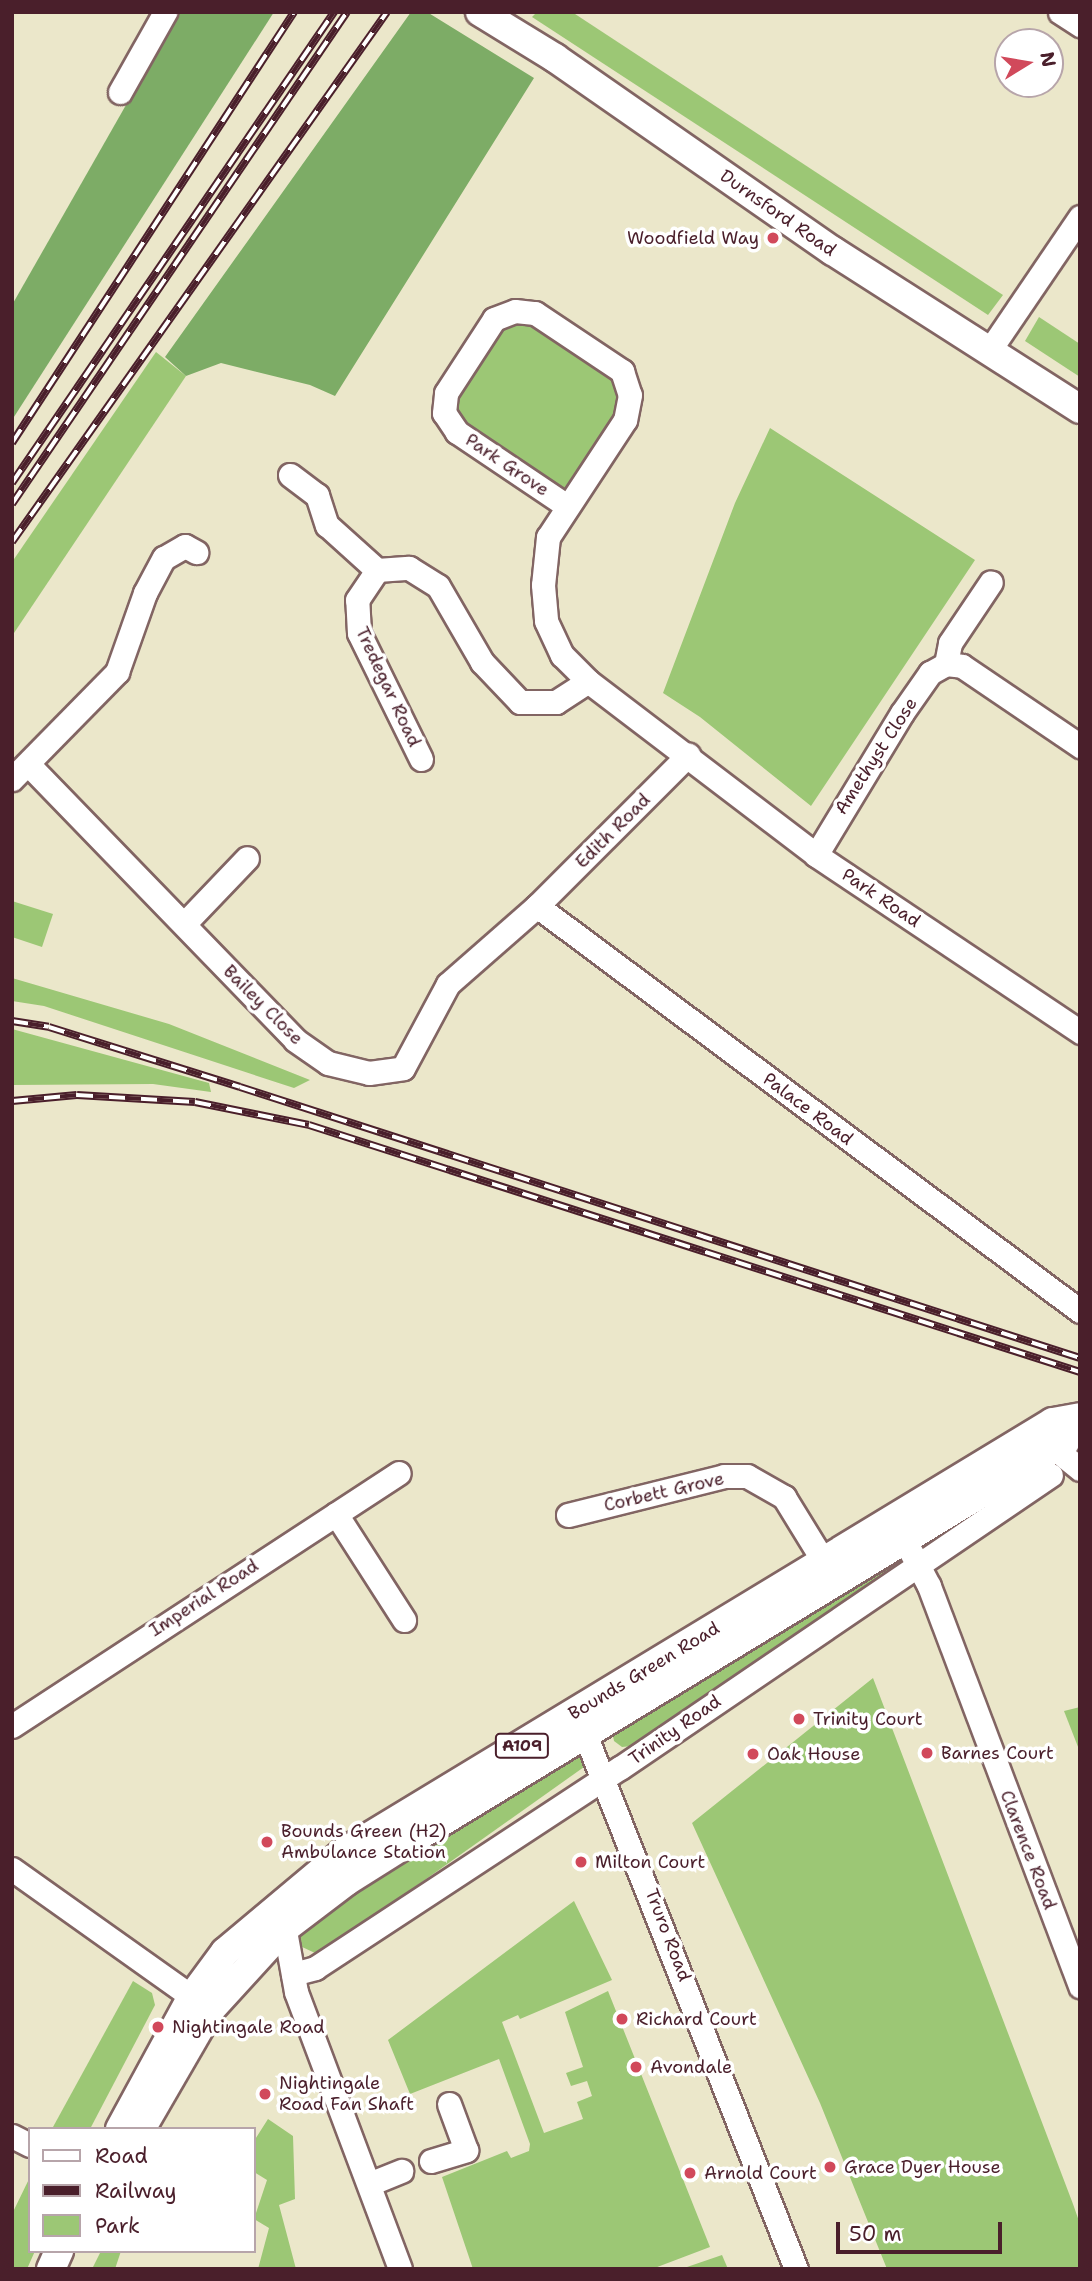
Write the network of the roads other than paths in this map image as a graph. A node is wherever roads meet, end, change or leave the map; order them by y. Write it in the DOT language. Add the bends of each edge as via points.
graph roads {
  1 [pos="165,12"];
  2 [pos="480,12"];
  3 [pos="1060,12"];
  4 [pos="1080,25"];
  5 [pos="120,92"];
  6 [pos="1080,217"];
  7 [pos="989,351"];
  8 [pos="1080,410"];
  9 [pos="290,475"];
  10 [pos="567,506"];
  11 [pos="195,552"];
  12 [pos="377,570"];
  13 [pos="990,582"];
  14 [pos="946,664"];
  15 [pos="589,681"];
  16 [pos="1080,746"];
  17 [pos="688,755"];
  18 [pos="421,759"];
  19 [pos="20,771"];
  20 [pos="816,855"];
  21 [pos="247,858"];
  22 [pos="537,906"];
  23 [pos="184,924"];
  24 [pos="1080,1032"];
  25 [pos="1080,1311"];
  26 [pos="1079,1420"];
  27 [pos="1053,1462"];
  28 [pos="1080,1469"];
  29 [pos="399,1472"];
  30 [pos="337,1514"];
  31 [pos="568,1515"];
  32 [pos="899,1531"];
  33 [pos="919,1565"];
  34 [pos="830,1571"];
  35 [pos="404,1620"];
  36 [pos="591,1717"];
  37 [pos="12,1726"];
  38 [pos="610,1776"];
  39 [pos="12,1869"];
  40 [pos="282,1915"];
  41 [pos="292,1973"];
  42 [pos="1080,1986"];
  43 [pos="200,2004"];
  44 [pos="449,2104"];
  45 [pos="121,2127"];
  46 [pos="142,2127"];
  47 [pos="12,2136"];
  48 [pos="28,2144"];
  49 [pos="431,2161"];
  50 [pos="402,2171"];
  51 [pos="369,2184"];
  52 [pos="58,2253"];
  53 [pos="78,2253"];
  54 [pos="51,2269"];
  55 [pos="71,2269"];
  56 [pos="400,2269"];
  57 [pos="796,2269"];
  1 -- 5 [label="street"];
  2 -- 7 [label="main road, Durnsford Road"];
  3 -- 4 [label="street"];
  6 -- 7 [label="street"];
  7 -- 8 [label="main road, Durnsford Road"];
  9 -- 12 [label="street" via="317,495 327,526"];
  10 -- 10 [label="street, Park Grove" via="625,419 630,395 622,371 536,313 515,311 494,319 446,393 444,413 457,432"];
  10 -- 15 [label="street, Park Grove" via="548,537 543,585 547,621 562,655"];
  11 -- 19 [label="street, Bailey Close" via="185,546 164,558 145,593 117,672"];
  12 -- 15 [label="street" via="409,568 438,586 482,662 520,702 556,702"];
  12 -- 18 [label="street, Tredegar Road" via="357,600 359,633"];
  13 -- 14 [label="street, Amethyst Close" via="950,643"];
  14 -- 16 [label="street" via="962,666"];
  14 -- 20 [label="street, Amethyst Close" via="930,673 902,713"];
  15 -- 17 [label="street, Park Grove"];
  17 -- 20 [label="street, Park Road"];
  17 -- 22 [label="street, Edith Road"];
  19 -- 23 [label="street, Bailey Close"];
  20 -- 24 [label="street, Park Road"];
  21 -- 23 [label="street"];
  22 -- 23 [label="street, Bailey Close" via="448,984 403,1068 386,1073 328,1063 295,1040"];
  22 -- 25 [label="street, Palace Road"];
  26 -- 27 [label="main road, Bounds Green Road / A109"];
  26 -- 32 [label="main road, Bounds Green Road / A109" via="1053,1422"];
  27 -- 28 [label="street"];
  27 -- 32 [label="main road, Bounds Green Road / A109"];
  27 -- 33 [label="street, Trinity Road"];
  29 -- 30 [label="street, Imperial Road"];
  30 -- 35 [label="street"];
  30 -- 37 [label="street, Imperial Road"];
  31 -- 34 [label="street, Corbett Grove" via="724,1476 747,1476 784,1497"];
  32 -- 33 [label="street, Clarence Road"];
  32 -- 34 [label="main road, Bounds Green Road / A109"];
  33 -- 38 [label="street, Trinity Road"];
  33 -- 42 [label="street, Clarence Road"];
  34 -- 36 [label="main road, Bounds Green Road / A109"];
  36 -- 38 [label="street, Truro Road"];
  36 -- 40 [label="main road, Bounds Green Road / A109" via="344,1852"];
  38 -- 41 [label="street, Trinity Road" via="315,1968"];
  38 -- 57 [label="street, Truro Road"];
  39 -- 43 [label="street"];
  40 -- 41 [label="street"];
  40 -- 43 [label="main road, Bounds Green Road / A109" via="225,1952"];
  41 -- 51 [label="street"];
  43 -- 45 [label="main road, Bounds Green Road / A109"];
  43 -- 46 [label="main road, Bounds Green Road / A109"];
  44 -- 49 [label="street" via="466,2150"];
  47 -- 48 [label="street"];
  50 -- 51 [label="street"];
  51 -- 56 [label="street"];
  52 -- 54 [label="main road"];
  53 -- 55 [label="main road"];
}
